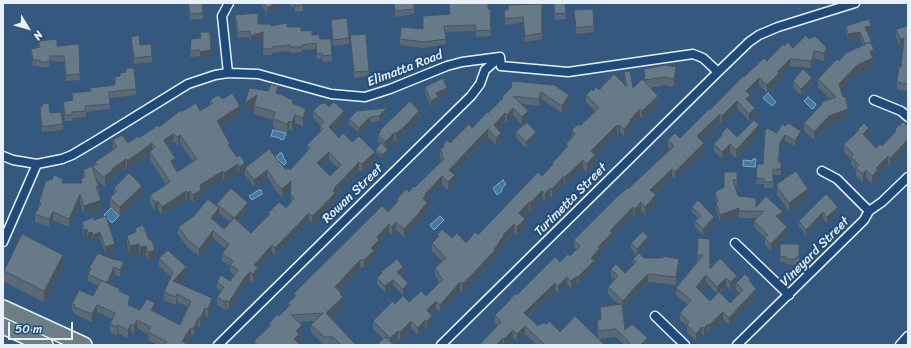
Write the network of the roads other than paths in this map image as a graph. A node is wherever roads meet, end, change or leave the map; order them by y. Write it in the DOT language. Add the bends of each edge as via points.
graph roads {
  1 [pos="229,3"];
  2 [pos="855,3"];
  3 [pos="500,57"];
  4 [pos="718,72"];
  5 [pos="228,73"];
  6 [pos="874,100"];
  7 [pos="908,117"];
  8 [pos="3,156"];
  9 [pos="37,164"];
  10 [pos="822,171"];
  11 [pos="908,177"];
  12 [pos="869,211"];
  13 [pos="3,242"];
  14 [pos="735,243"];
  15 [pos="789,295"];
  16 [pos="3,308"];
  17 [pos="655,316"];
  18 [pos="3,326"];
  19 [pos="908,336"];
  20 [pos="45,345"];
  21 [pos="84,345"];
  22 [pos="218,345"];
  23 [pos="441,345"];
  24 [pos="685,345"];
  25 [pos="738,345"];
  26 [pos="900,345"];
  1 -- 5 [label="street" via="222,16"];
  2 -- 4 [label="street" via="759,35"];
  3 -- 4 [label="street" via="501,66 568,72 693,54 703,58"];
  3 -- 5 [label="street, Elimatta Road" via="441,67 365,97 331,94 258,74"];
  3 -- 22 [label="street, Rowan Street" via="485,70 480,84 471,96"];
  4 -- 23 [label="street, Turimetta Street"];
  5 -- 9 [label="street, Elimatta Road" via="188,84 72,155"];
  6 -- 7 [label="street" via="901,111"];
  8 -- 9 [label="street, Elimatta Road"];
  9 -- 13 [label="street"];
  10 -- 12 [label="street" via="837,179"];
  11 -- 12 [label="street, Vineyard Street"];
  12 -- 15 [label="street, Vineyard Street" via="864,220"];
  14 -- 15 [label="street"];
  15 -- 25 [label="street, Vineyard Street"];
  16 -- 21 [label="highway"];
  17 -- 24 [label="street"];
  18 -- 20 [label="highway"];
  19 -- 26 [label="street"];
}
